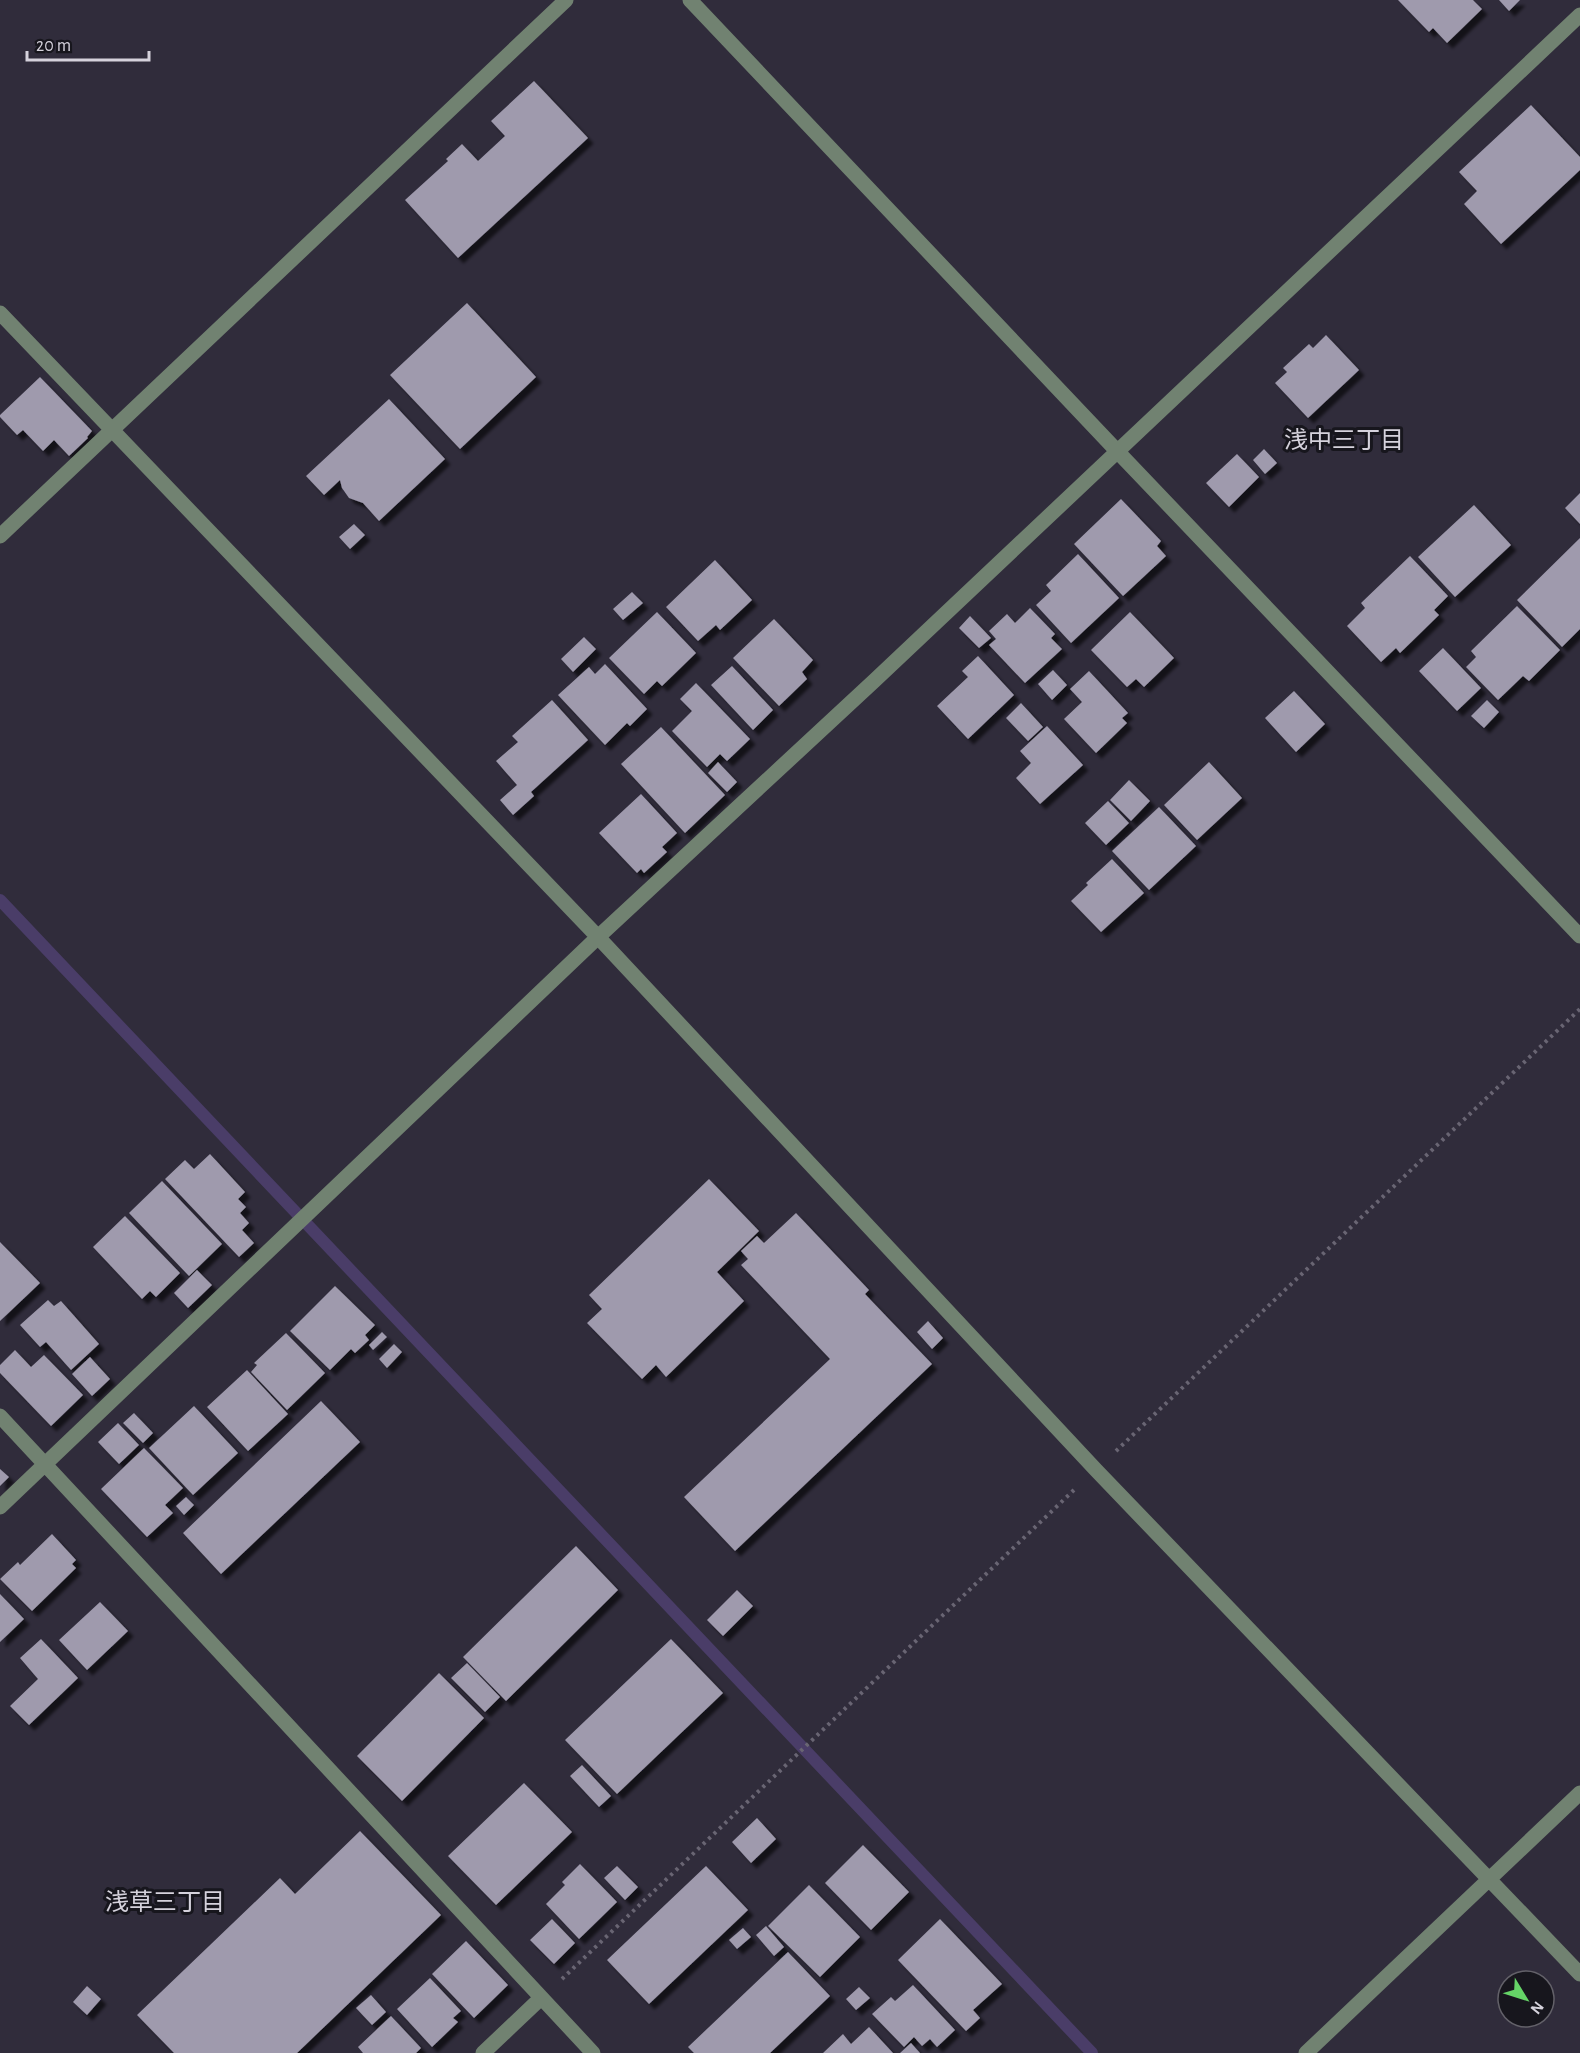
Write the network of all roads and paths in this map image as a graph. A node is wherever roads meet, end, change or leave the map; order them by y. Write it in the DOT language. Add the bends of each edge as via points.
graph roads {
  1 [pos="566,0"];
  2 [pos="690,0"];
  3 [pos="1580,15"];
  4 [pos="0,313"];
  5 [pos="113,431"];
  6 [pos="1117,451"];
  7 [pos="0,536"];
  8 [pos="1580,936"];
  9 [pos="598,937"];
  10 [pos="1580,1009"];
  11 [pos="0,1416"];
  12 [pos="45,1464"];
  13 [pos="1096,1470"];
  14 [pos="0,1507"];
  15 [pos="1580,1793"];
  16 [pos="1489,1879"];
  17 [pos="1580,1974"];
  18 [pos="541,1998"];
  19 [pos="483,2053"];
  20 [pos="593,2053"];
  21 [pos="1306,2053"];
  1 -- 5 [label="street"];
  2 -- 6 [label="street"];
  3 -- 6 [label="street"];
  4 -- 5 [label="street"];
  5 -- 7 [label="street"];
  5 -- 9 [label="street"];
  6 -- 8 [label="street"];
  6 -- 9 [label="street"];
  9 -- 12 [label="street"];
  9 -- 13 [label="street"];
  10 -- 13 [label="path"];
  11 -- 12 [label="street"];
  12 -- 14 [label="street"];
  12 -- 18 [label="street"];
  13 -- 16 [label="street"];
  13 -- 18 [label="path"];
  15 -- 16 [label="street"];
  16 -- 17 [label="street"];
  16 -- 21 [label="street"];
  18 -- 19 [label="street"];
  18 -- 20 [label="street"];
}
